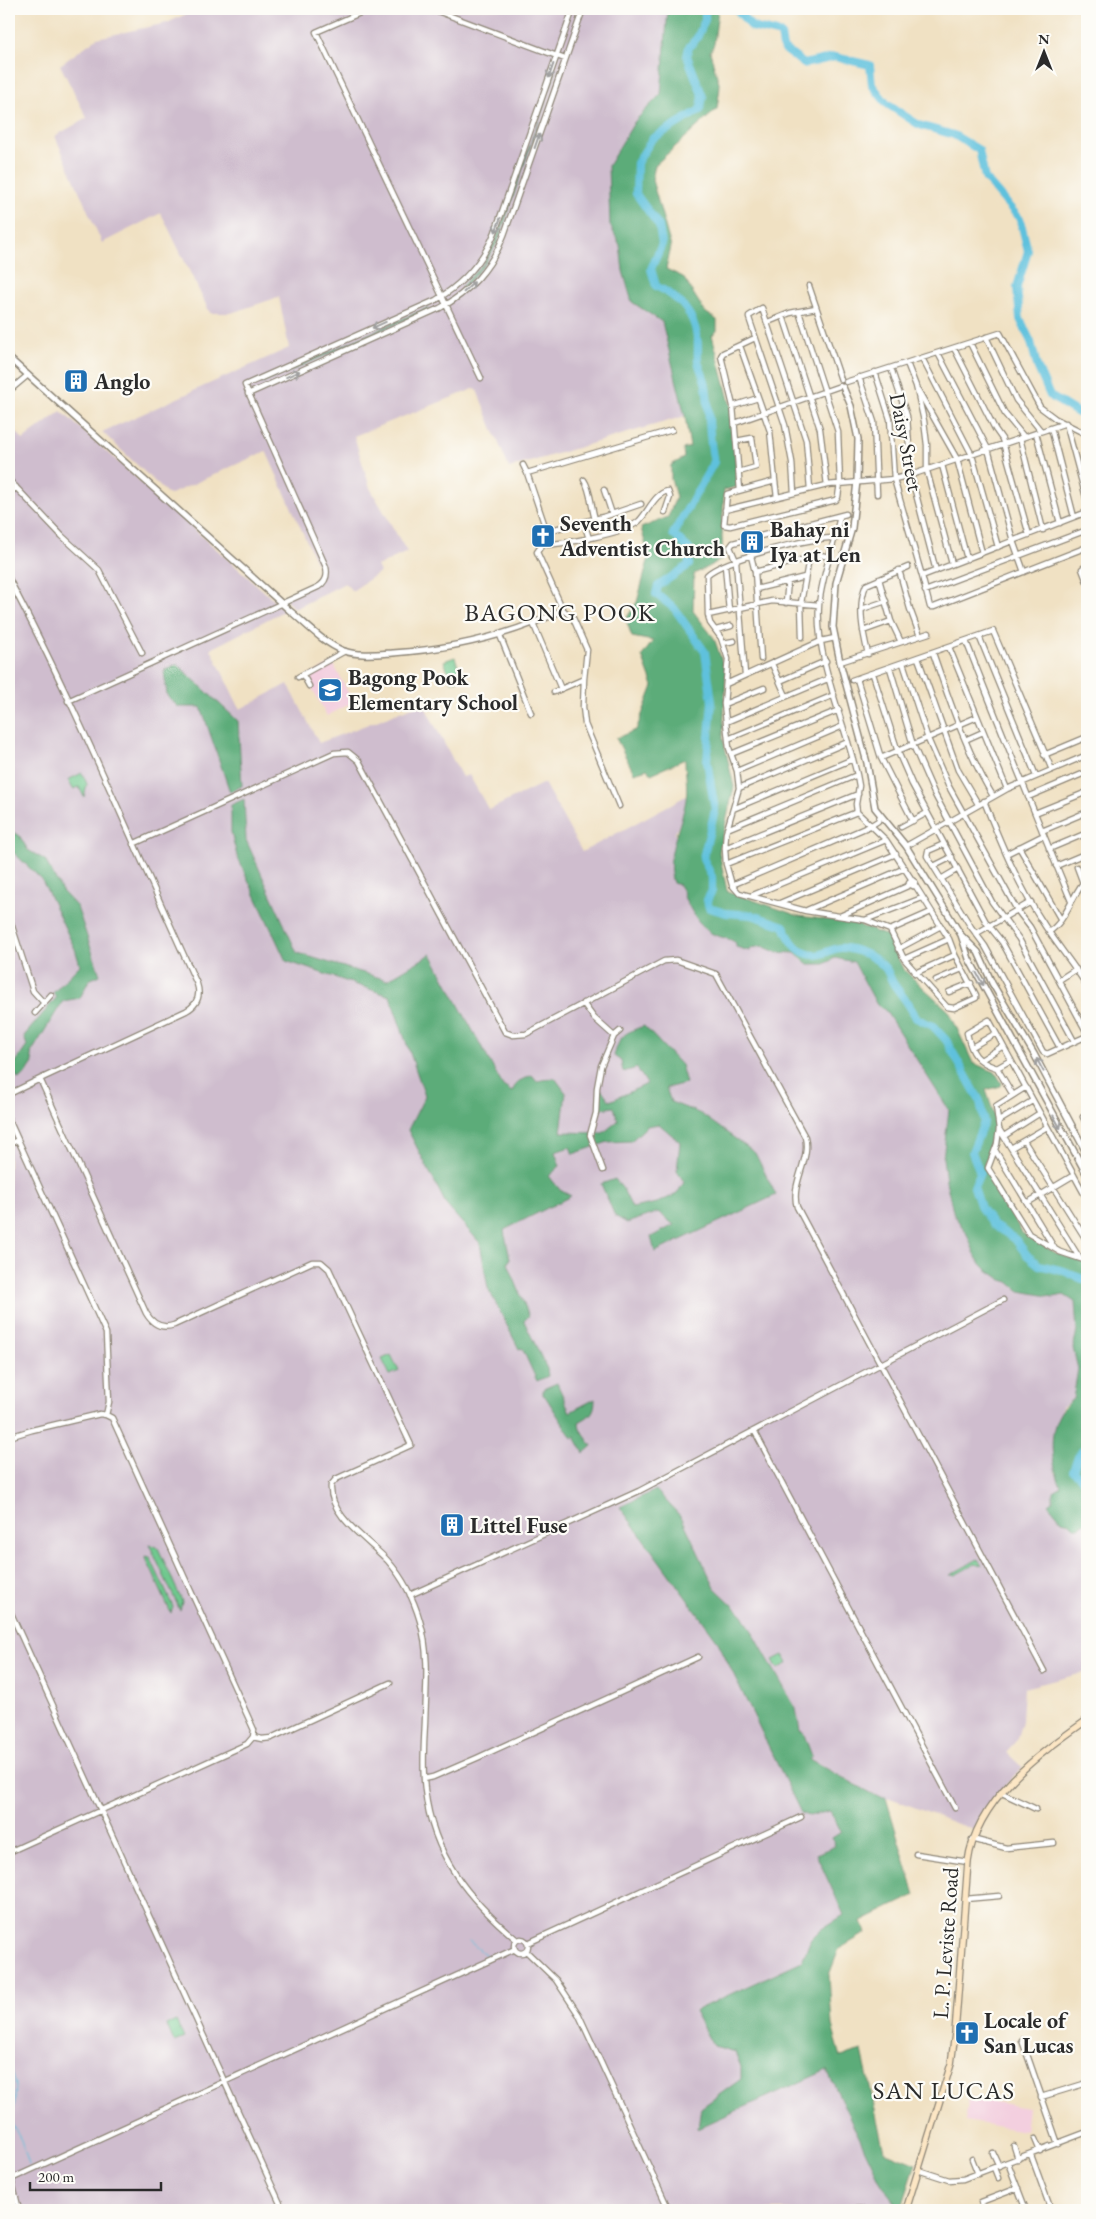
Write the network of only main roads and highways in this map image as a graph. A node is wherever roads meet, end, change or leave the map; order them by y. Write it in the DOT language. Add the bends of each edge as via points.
graph roads {
  1 [pos="1087,1720"];
  2 [pos="906,2210"];
  1 -- 2 [label="main road, L. P. Leviste Road" via="1044,1751 1002,1793 972,1840 951,2064"];
}
